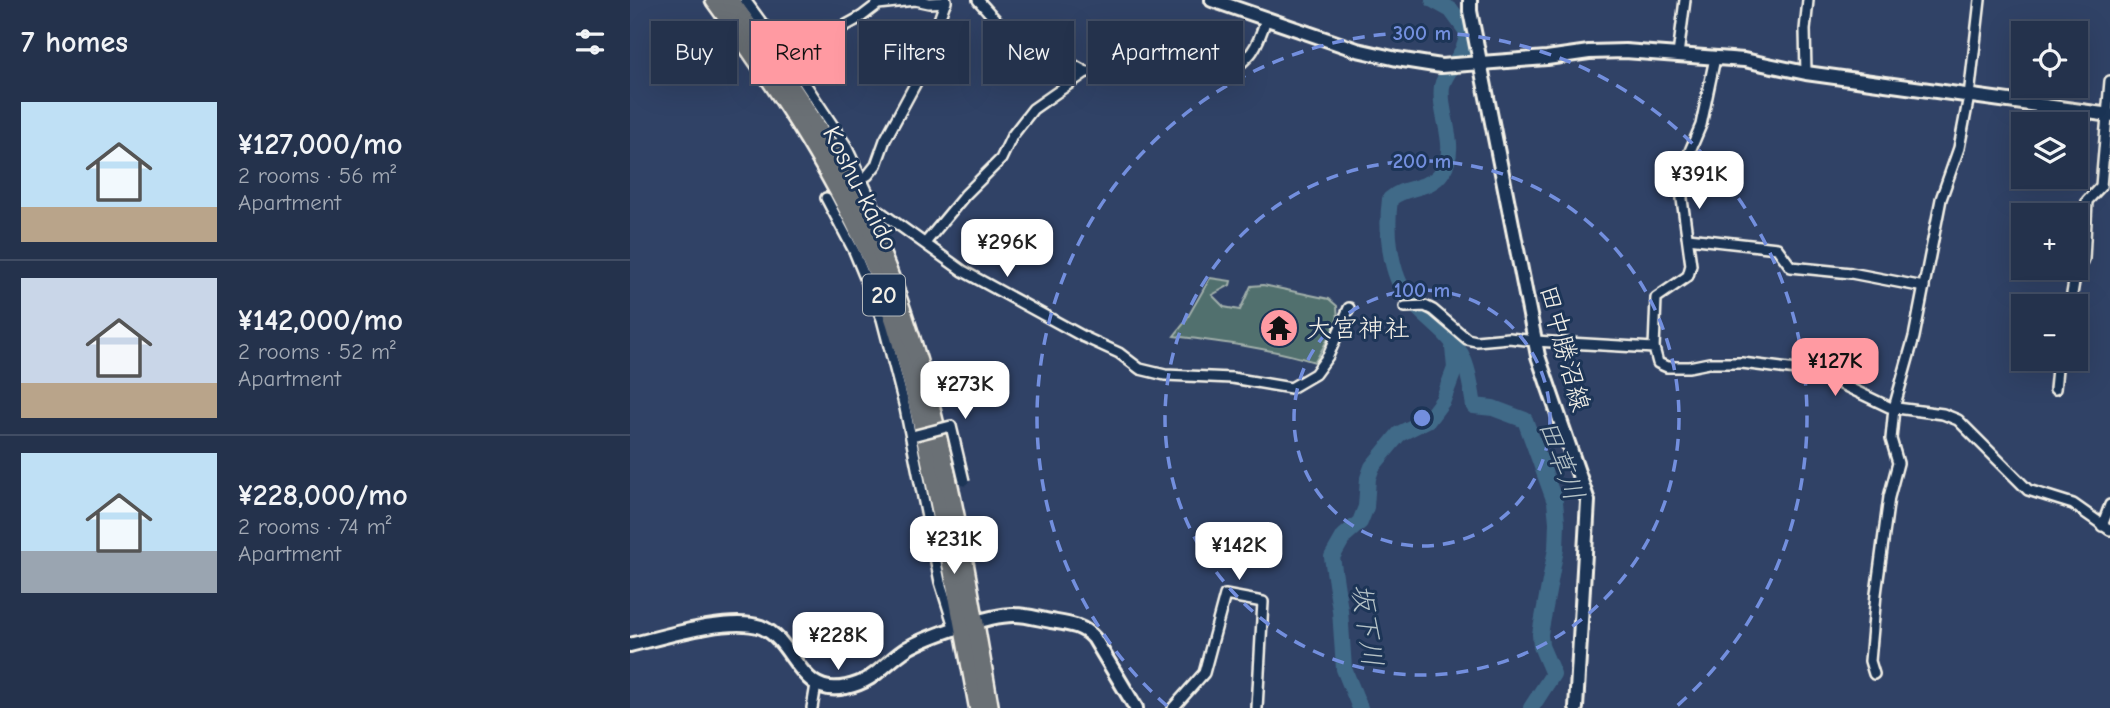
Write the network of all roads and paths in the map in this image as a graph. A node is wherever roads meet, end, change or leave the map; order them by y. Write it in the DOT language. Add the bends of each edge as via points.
graph roads {
  1 [pos="714,0"];
  2 [pos="730,0"];
  3 [pos="745,0"];
  4 [pos="978,0"];
  5 [pos="1212,0"];
  6 [pos="1470,0"];
  7 [pos="1685,0"];
  8 [pos="1808,0"];
  9 [pos="1980,0"];
  10 [pos="946,1"];
  11 [pos="1266,19"];
  12 [pos="760,21"];
  13 [pos="845,26"];
  14 [pos="1678,55"];
  15 [pos="1715,58"];
  16 [pos="1481,63"];
  17 [pos="1086,72"];
  18 [pos="1805,73"];
  19 [pos="2110,81"];
  20 [pos="805,84"];
  21 [pos="1969,96"];
  22 [pos="2109,115"];
  23 [pos="859,180"];
  24 [pos="826,198"];
  25 [pos="1688,238"];
  26 [pos="926,242"];
  27 [pos="1924,287"];
  28 [pos="2072,294"];
  29 [pos="1405,307"];
  30 [pos="1349,308"];
  31 [pos="1535,341"];
  32 [pos="1654,348"];
  33 [pos="2057,371"];
  34 [pos="2055,389"];
  35 [pos="1894,408"];
  36 [pos="913,435"];
  37 [pos="964,481"];
  38 [pos="2110,505"];
  39 [pos="2106,528"];
  40 [pos="965,627"];
  41 [pos="630,645"];
  42 [pos="1874,674"];
  43 [pos="816,685"];
  44 [pos="812,708"];
  45 [pos="978,708"];
  46 [pos="990,708"];
  47 [pos="1136,708"];
  48 [pos="1173,708"];
  49 [pos="1257,708"];
  50 [pos="1576,708"];
  1 -- 40 [label="highway, Koshu-kaido / 20" via="813,145 870,257 912,380"];
  2 -- 40 [label="highway, Koshu-kaido / 20" via="835,157 895,288 927,388 947,475"];
  3 -- 12 [label="street"];
  4 -- 17 [label="street" via="1019,46 1055,55"];
  5 -- 11 [label="street"];
  6 -- 16 [label="street, 田中勝沼線"];
  7 -- 14 [label="street"];
  8 -- 18 [label="street"];
  9 -- 21 [label="street"];
  10 -- 13 [label="street" via="878,4"];
  10 -- 23 [label="street" via="919,77 884,140 876,165"];
  11 -- 16 [label="street" via="1376,55 1441,66"];
  11 -- 17 [label="street" via="1250,57 1226,76"];
  14 -- 15 [label="street"];
  14 -- 16 [label="street" via="1589,52"];
  15 -- 18 [label="street"];
  15 -- 25 [label="street" via="1701,125 1682,175"];
  16 -- 31 [label="street, 田中勝沼線"];
  17 -- 26 [label="street" via="1033,109 1001,159"];
  18 -- 21 [label="street"];
  19 -- 22 [label="street"];
  20 -- 23 [label="street" via="845,144"];
  21 -- 22 [label="street"];
  21 -- 27 [label="street" via="1959,148 1941,199"];
  22 -- 28 [label="street" via="2101,186 2087,201 2084,259"];
  23 -- 26 [label="street" via="875,208"];
  24 -- 36 [label="street" via="854,251 881,319"];
  25 -- 27 [label="street" via="1777,248 1791,267"];
  25 -- 32 [label="street" via="1688,276 1657,298"];
  26 -- 30 [label="street" via="963,271 1017,302 1140,369 1165,376 1232,378 1291,388 1315,374"];
  27 -- 35 [label="street"];
  29 -- 31 [label="street" via="1433,310 1467,339"];
  31 -- 32 [label="street"];
  31 -- 50 [label="street, 田中勝沼線" via="1588,500"];
  32 -- 35 [label="street" via="1658,363 1667,367 1742,363 1828,373 1841,384"];
  33 -- 34 [label="street"];
  35 -- 39 [label="street" via="1958,420 2028,490 2073,504"];
  35 -- 42 [label="street" via="1891,439 1898,463 1876,594 1870,660"];
  36 -- 37 [label="street, bridge" via="951,426"];
  36 -- 40 [label="street" via="940,582"];
  38 -- 39 [label="street"];
  40 -- 43 [label="street" via="909,648 861,683 837,689"];
  40 -- 45 [label="highway, Koshu-kaido / 20"];
  40 -- 46 [label="highway, Koshu-kaido / 20"];
  40 -- 47 [label="street" via="1014,615 1086,629"];
  41 -- 43 [label="street" via="680,632 754,625 771,634"];
  43 -- 44 [label="street"];
  48 -- 49 [label="street" via="1203,673 1225,595 1263,602"];
}
